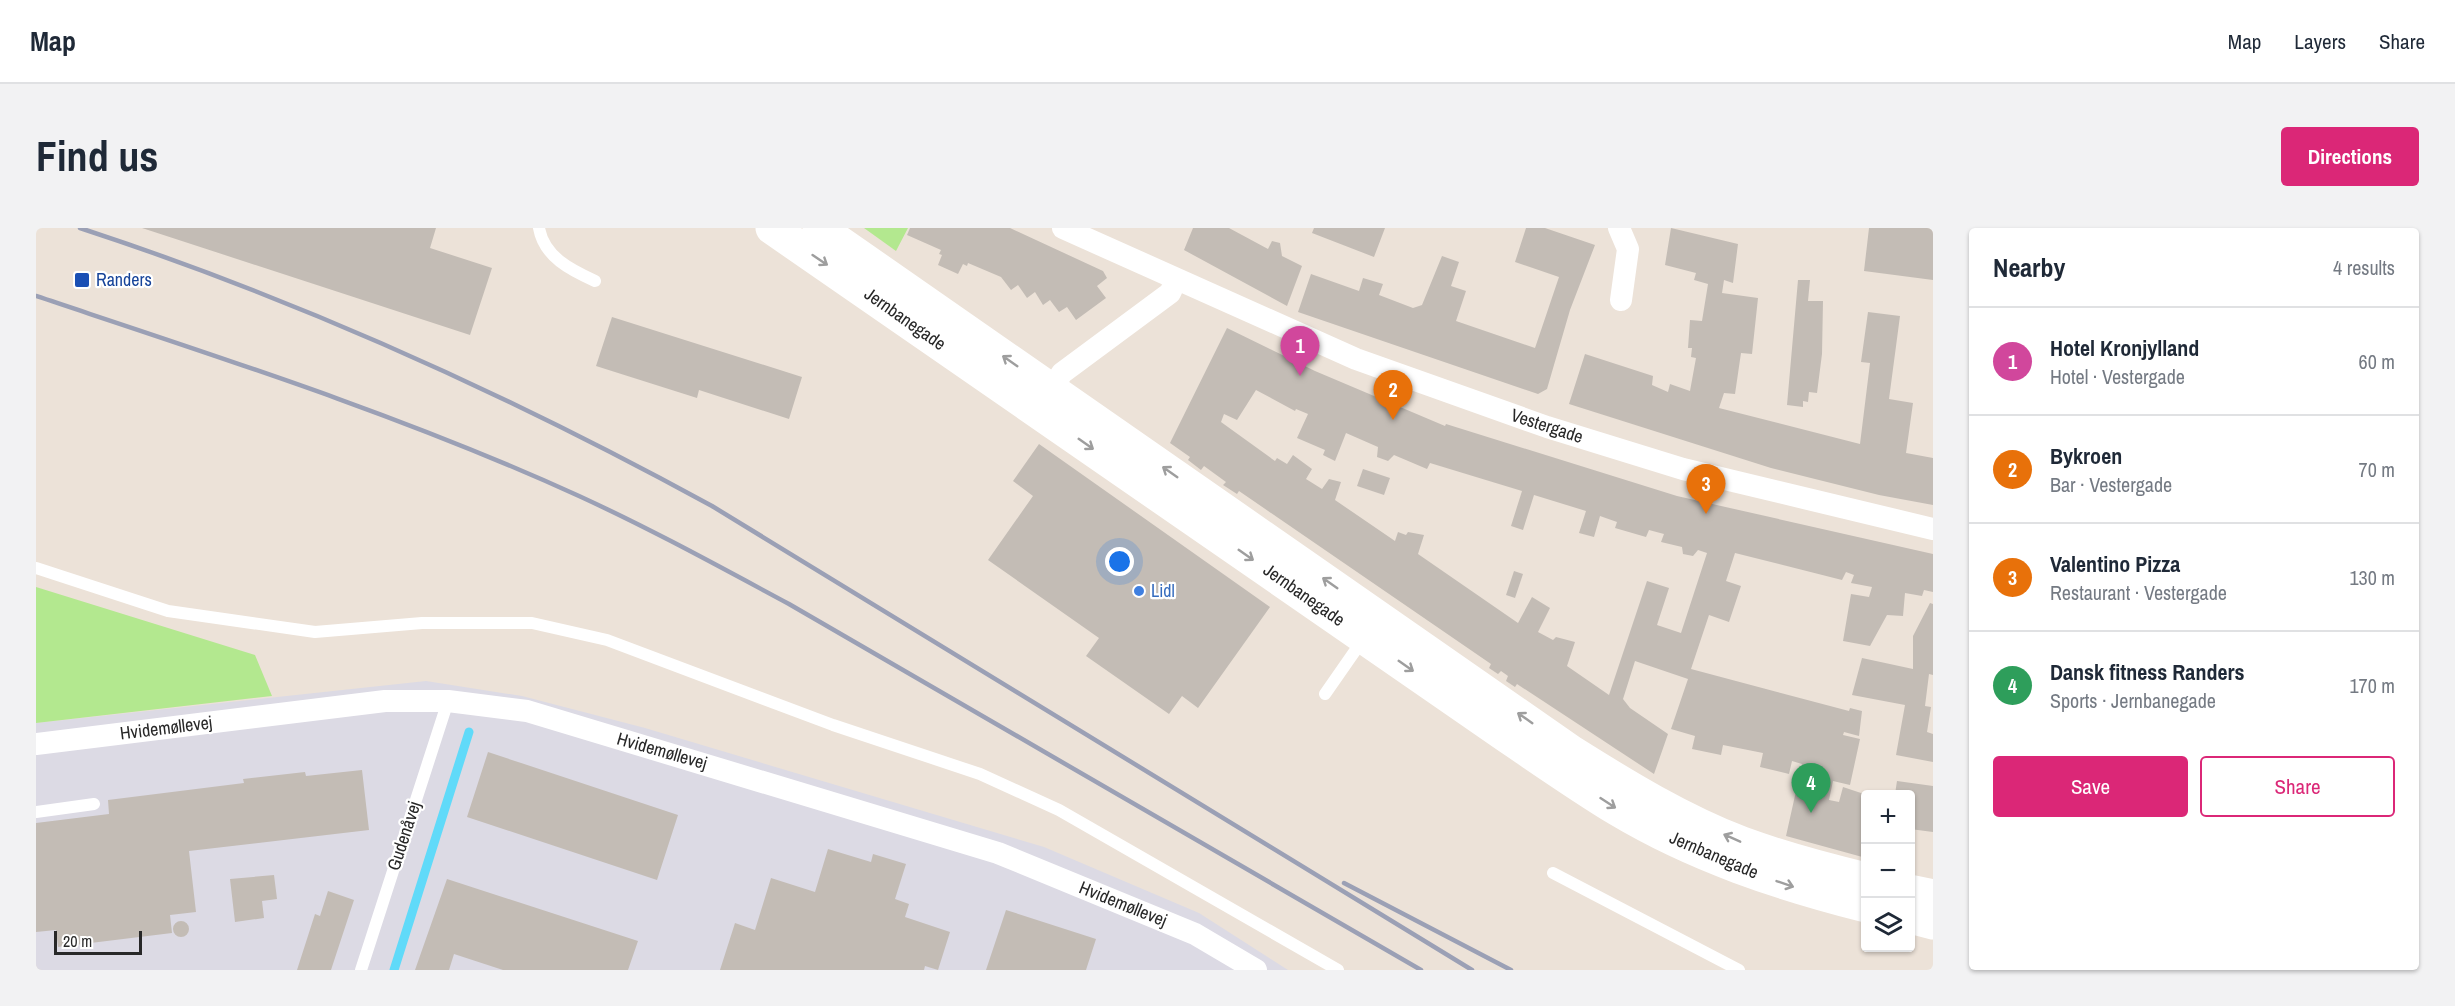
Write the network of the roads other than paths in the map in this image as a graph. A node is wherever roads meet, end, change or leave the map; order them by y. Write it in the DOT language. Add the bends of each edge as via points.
graph roads {
  1 [pos="539,228"];
  2 [pos="772,228"];
  3 [pos="819,228"];
  4 [pos="1063,228"];
  5 [pos="1619,228"];
  6 [pos="1176,280"];
  7 [pos="595,281"];
  8 [pos="1621,300"];
  9 [pos="1044,400"];
  10 [pos="1933,529"];
  11 [pos="36,568"];
  12 [pos="1372,626"];
  13 [pos="1324,693"];
  14 [pos="448,701"];
  15 [pos="36,744"];
  16 [pos="94,804"];
  17 [pos="36,812"];
  18 [pos="1553,873"];
  19 [pos="1861,878"];
  20 [pos="1915,892"];
  21 [pos="1933,896"];
  22 [pos="1861,905"];
  23 [pos="1915,918"];
  24 [pos="1933,923"];
  25 [pos="361,970"];
  26 [pos="1256,970"];
  27 [pos="1338,970"];
  28 [pos="1739,970"];
  1 -- 7 [label="lane" via="551,255"];
  2 -- 9 [label="main road, Jernbanegade, one-way"];
  9 -- 3 [label="main road, Jernbanegade, one-way"];
  4 -- 6 [label="street, Vestergade"];
  5 -- 8 [label="street" via="1628,249"];
  6 -- 9 [label="street" via="1170,293 1062,373"];
  6 -- 10 [label="street, Vestergade" via="1356,359 1547,427 1683,469"];
  9 -- 12 [label="main road, Jernbanegade"];
  11 -- 27 [label="lane" via="168,611 315,632 422,623 532,623 607,640 833,725 980,774 1059,810"];
  12 -- 13 [label="lane"];
  19 -- 12 [label="main road, Jernbanegade, one-way" via="1741,842 1681,816"];
  12 -- 22 [label="main road, Jernbanegade, one-way" via="1515,742 1618,810 1731,865"];
  14 -- 15 [label="street, Hvidemøllevej" via="385,701"];
  14 -- 25 [label="lane, Gudenåvej"];
  14 -- 26 [label="street, Hvidemøllevej" via="527,711 998,853 1195,934"];
  16 -- 17 [label="lane"];
  18 -- 28 [label="lane"];
  20 -- 21 [label="main road"];
  23 -- 24 [label="main road"];
}
